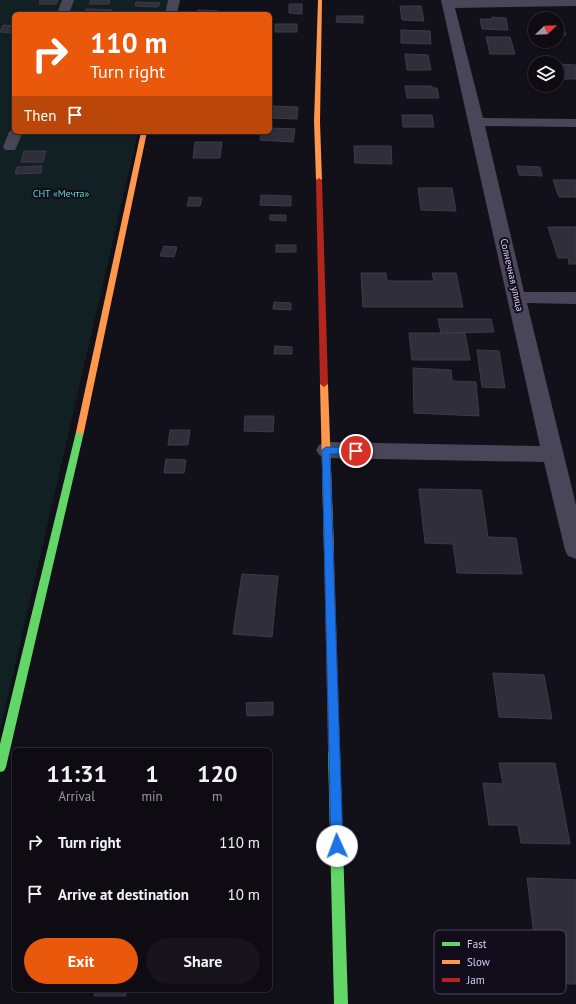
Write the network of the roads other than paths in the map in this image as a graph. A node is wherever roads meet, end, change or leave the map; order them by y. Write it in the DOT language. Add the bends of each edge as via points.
graph roads {
  1 [pos="68,0"];
  2 [pos="174,0"];
  3 [pos="320,0"];
  4 [pos="447,2"];
  5 [pos="576,2"];
  6 [pos="64,12"];
  7 [pos="171,12"];
  8 [pos="478,122"];
  9 [pos="576,123"];
  10 [pos="15,134"];
  11 [pos="144,134"];
  12 [pos="10,147"];
  13 [pos="518,297"];
  14 [pos="576,298"];
  15 [pos="326,450"];
  16 [pos="552,454"];
  17 [pos="576,550"];
  18 [pos="0,767"];
  19 [pos="341,1004"];
  1 -- 6 [label="street"];
  2 -- 7 [label="street"];
  3 -- 15 [label="street" via="317,122"];
  4 -- 5 [label="street"];
  4 -- 8 [label="street, Солнечная улица"];
  8 -- 9 [label="street"];
  8 -- 13 [label="street, Солнечная улица"];
  10 -- 12 [label="street"];
  11 -- 18 [label="street" via="69,482"];
  13 -- 14 [label="street"];
  13 -- 16 [label="street, Солнечная улица"];
  15 -- 16 [label="street"];
  15 -- 19 [label="street"];
  16 -- 17 [label="street, Солнечная улица"];
}
